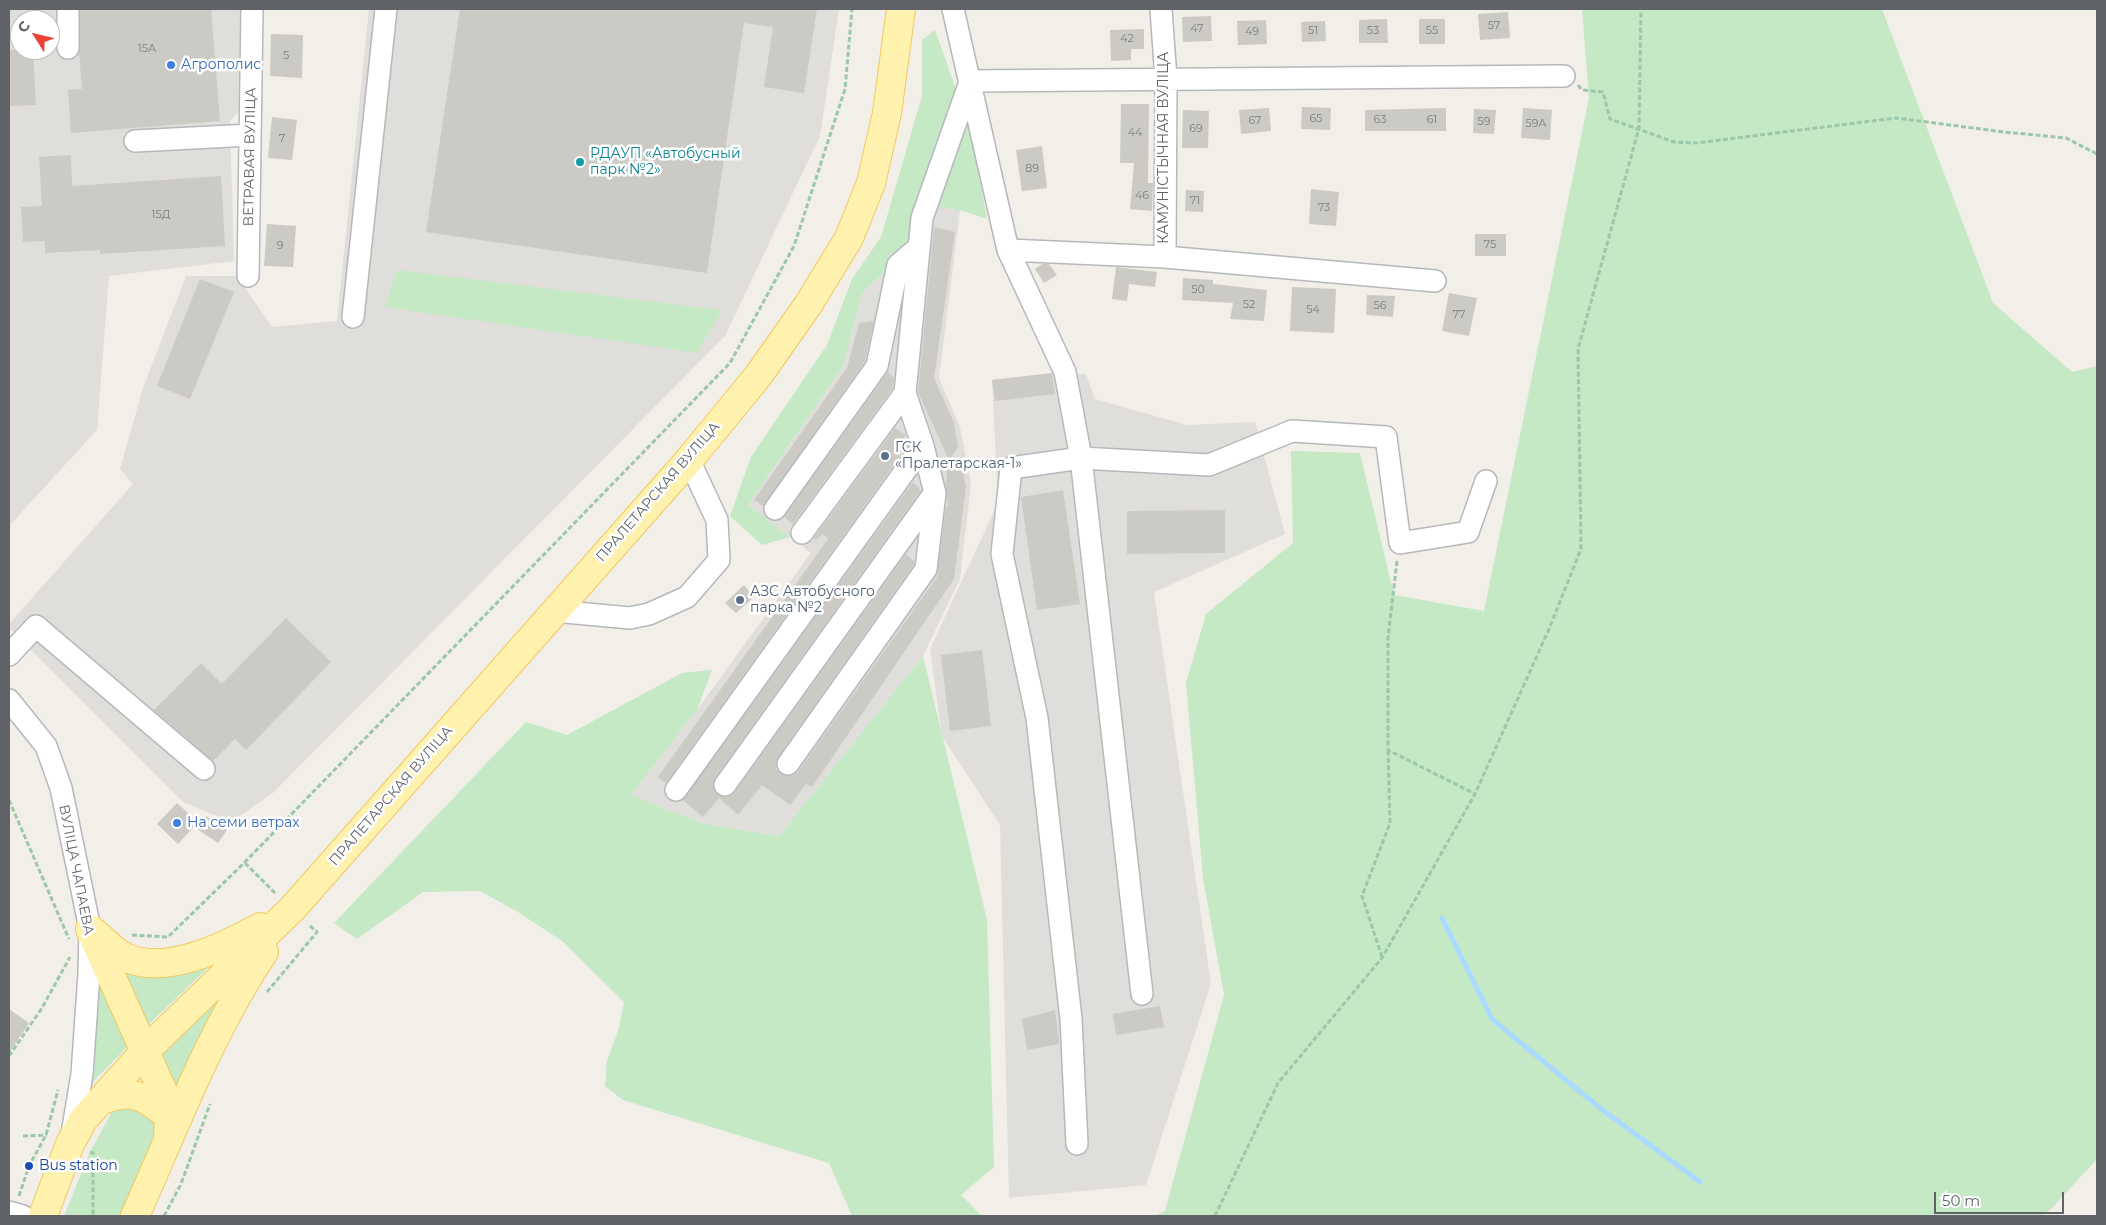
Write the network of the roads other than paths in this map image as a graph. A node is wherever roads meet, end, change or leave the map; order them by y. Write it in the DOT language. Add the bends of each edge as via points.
graph roads {
  1 [pos="68,9"];
  2 [pos="252,9"];
  3 [pos="386,9"];
  4 [pos="902,9"];
  5 [pos="1161,9"];
  6 [pos="956,11"];
  7 [pos="68,48"];
  8 [pos="1564,76"];
  9 [pos="1166,79"];
  10 [pos="970,82"];
  11 [pos="250,135"];
  12 [pos="135,141"];
  13 [pos="919,247"];
  14 [pos="1008,250"];
  15 [pos="1165,257"];
  16 [pos="248,276"];
  17 [pos="1435,280"];
  18 [pos="353,317"];
  19 [pos="905,393"];
  20 [pos="923,446"];
  21 [pos="1081,458"];
  22 [pos="688,460"];
  23 [pos="1486,481"];
  24 [pos="935,493"];
  25 [pos="775,509"];
  26 [pos="802,533"];
  27 [pos="554,611"];
  28 [pos="9,655"];
  29 [pos="9,700"];
  30 [pos="788,764"];
  31 [pos="204,770"];
  32 [pos="724,785"];
  33 [pos="676,790"];
  34 [pos="292,909"];
  35 [pos="80,936"];
  36 [pos="1142,994"];
  37 [pos="144,1052"];
  38 [pos="100,1100"];
  39 [pos="177,1135"];
  40 [pos="70,1144"];
  41 [pos="1077,1144"];
  42 [pos="43,1216"];
  43 [pos="134,1216"];
  1 -- 7 [label="street"];
  2 -- 11 [label="street, ВЕТРАВАЯ ВУЛІЦА"];
  3 -- 18 [label="street"];
  4 -- 22 [label="main road, ПРАЛЕТАРСКАЯ ВУЛІЦА" via="887,113 871,184 849,238 808,305 758,376"];
  5 -- 9 [label="street, КАМУНІСТЫЧНАЯ ВУЛІЦА"];
  6 -- 10 [label="street"];
  8 -- 9 [label="street"];
  9 -- 10 [label="street"];
  9 -- 15 [label="street, КАМУНІСТЫЧНАЯ ВУЛІЦА"];
  10 -- 13 [label="street" via="922,218"];
  10 -- 14 [label="street"];
  11 -- 12 [label="street"];
  11 -- 16 [label="street, ВЕТРАВАЯ ВУЛІЦА"];
  13 -- 19 [label="street"];
  13 -- 25 [label="street" via="898,265 877,366"];
  14 -- 15 [label="street"];
  14 -- 21 [label="street" via="1065,372"];
  15 -- 17 [label="street"];
  19 -- 20 [label="street"];
  19 -- 26 [label="street"];
  20 -- 24 [label="street"];
  20 -- 33 [label="street"];
  21 -- 23 [label="street" via="1209,465 1292,431 1386,437 1400,543 1468,532"];
  21 -- 36 [label="street"];
  21 -- 41 [label="street" via="1010,468 1002,554 1038,718 1071,1019"];
  22 -- 27 [label="main road, ПРАЛЕТАРСКАЯ ВУЛІЦА"];
  22 -- 27 [label="street" via="717,520 718,560 687,597 649,614 630,618"];
  24 -- 30 [label="street" via="926,569"];
  24 -- 32 [label="street"];
  27 -- 34 [label="main road, ПРАЛЕТАРСКАЯ ВУЛІЦА"];
  28 -- 31 [label="street" via="36,626"];
  29 -- 35 [label="street, ВУЛІЦА ЧАПАЕВА" via="46,746 61,788"];
  34 -- 35 [label="main road" via="230,944 168,962 141,962"];
  34 -- 37 [label="main road, ПРАЛЕТАРСКАЯ ВУЛІЦА"];
  34 -- 39 [label="main road, ПРАЛЕТАРСКАЯ ВУЛІЦА" via="241,986 213,1041"];
  35 -- 37 [label="main road"];
  35 -- 40 [label="street, ВУЛІЦА ЧАПАЕВА" via="90,974 82,1074"];
  37 -- 38 [label="main road, ПРАЛЕТАРСКАЯ ВУЛІЦА"];
  37 -- 39 [label="main road" via="164,1094"];
  38 -- 39 [label="main road" via="118,1093 140,1096"];
  38 -- 40 [label="main road, ПРАЛЕТАРСКАЯ ВУЛІЦА" via="83,1120"];
  39 -- 43 [label="main road, ПРАЛЕТАРСКАЯ ВУЛІЦА"];
  40 -- 42 [label="main road, ПРАЛЕТАРСКАЯ ВУЛІЦА"];
}
